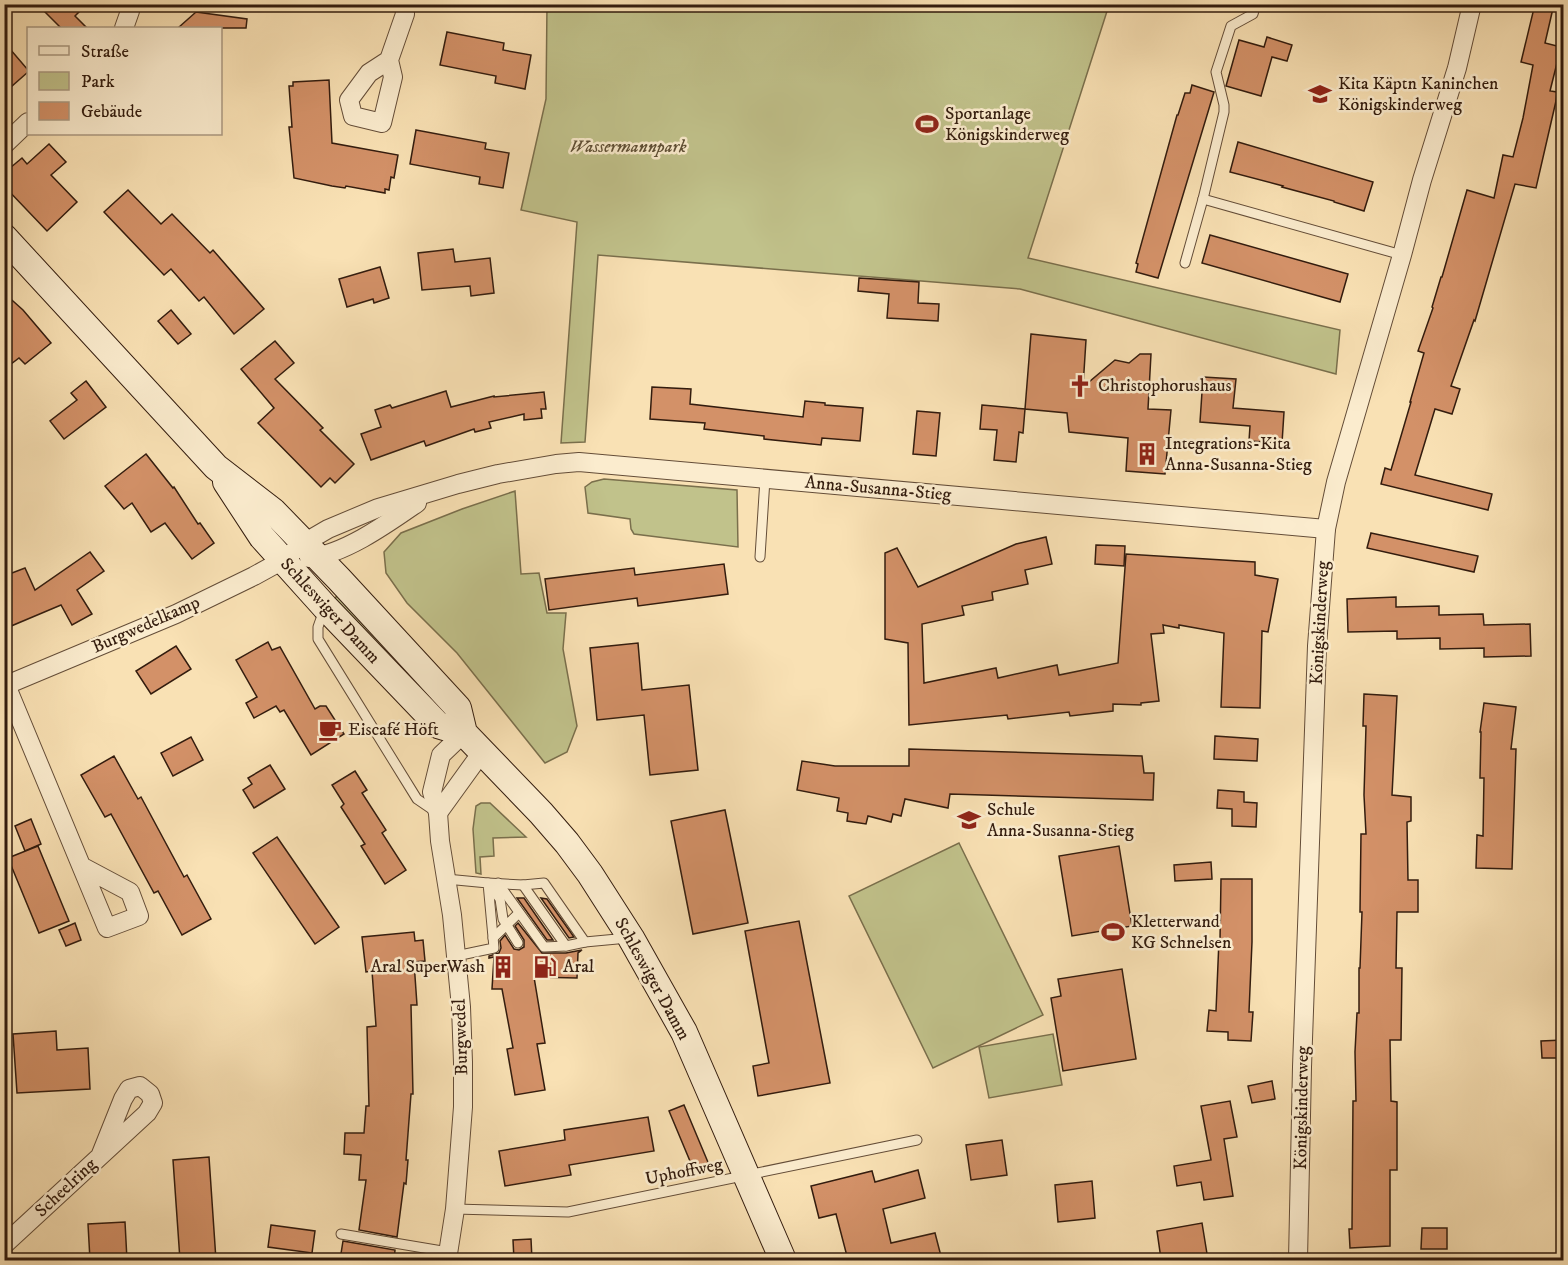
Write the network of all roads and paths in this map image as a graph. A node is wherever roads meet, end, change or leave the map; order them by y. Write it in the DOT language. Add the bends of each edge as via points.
graph roads {
  1 [pos="130,4"];
  2 [pos="404,4"];
  3 [pos="1256,4"];
  4 [pos="1472,4"];
  5 [pos="124,27"];
  6 [pos="389,60"];
  7 [pos="27,123"];
  8 [pos="4,145"];
  9 [pos="1203,199"];
  10 [pos="4,237"];
  11 [pos="1402,255"];
  12 [pos="1185,263"];
  13 [pos="216,467"];
  14 [pos="765,479"];
  15 [pos="1326,529"];
  16 [pos="311,550"];
  17 [pos="760,557"];
  18 [pos="284,560"];
  19 [pos="325,607"];
  20 [pos="5,686"];
  21 [pos="464,733"];
  22 [pos="482,752"];
  23 [pos="438,813"];
  24 [pos="83,867"];
  25 [pos="446,879"];
  26 [pos="488,883"];
  27 [pos="498,883"];
  28 [pos="523,885"];
  29 [pos="519,913"];
  30 [pos="506,925"];
  31 [pos="493,938"];
  32 [pos="631,938"];
  33 [pos="518,942"];
  34 [pos="585,942"];
  35 [pos="566,946"];
  36 [pos="456,956"];
  37 [pos="917,1140"];
  38 [pos="101,1154"];
  39 [pos="747,1176"];
  40 [pos="455,1209"];
  41 [pos="341,1234"];
  42 [pos="4,1245"];
  43 [pos="448,1256"];
  44 [pos="783,1260"];
  45 [pos="1298,1260"];
  1 -- 5 [label="street"];
  2 -- 6 [label="street" via="405,14"];
  3 -- 9 [label="lane" via="1253,14 1230,26 1216,72 1224,111"];
  4 -- 11 [label="street, Königskinderweg"];
  7 -- 8 [label="street"];
  9 -- 11 [label="lane"];
  9 -- 12 [label="lane"];
  10 -- 13 [label="main road, Schleswiger Damm"];
  11 -- 15 [label="street, Königskinderweg"];
  13 -- 16 [label="main road, Schleswiger Damm" via="273,511"];
  13 -- 18 [label="main road, Schleswiger Damm" via="252,523"];
  14 -- 15 [label="street, Anna-Susanna-Stieg"];
  14 -- 16 [label="street, Anna-Susanna-Stieg" via="579,462 520,469 434,492 345,547"];
  14 -- 17 [label="lane"];
  15 -- 45 [label="street, Königskinderweg" via="1317,646"];
  16 -- 18 [label="street, Anna-Susanna-Stieg"];
  16 -- 21 [label="main road, Schleswiger Damm" via="458,708"];
  18 -- 19 [label="main road, Schleswiger Damm"];
  18 -- 20 [label="street, Burgwedelkamp" via="176,614"];
  19 -- 21 [label="main road, Schleswiger Damm" via="438,725"];
  19 -- 23 [label="lane" via="318,639 417,799"];
  20 -- 24 [label="street, Burgwedelkamp"];
  21 -- 22 [label="main road, Schleswiger Damm"];
  21 -- 23 [label="street, Burgwedel" via="441,755 432,792"];
  22 -- 23 [label="street"];
  22 -- 32 [label="main road, Schleswiger Damm" via="567,843"];
  23 -- 25 [label="street, Burgwedel"];
  25 -- 26 [label="lane"];
  25 -- 36 [label="street, Burgwedel"];
  26 -- 27 [label="lane"];
  26 -- 30 [label="lane" via="500,899"];
  26 -- 31 [label="lane"];
  27 -- 28 [label="lane"];
  27 -- 29 [label="lane"];
  28 -- 34 [label="lane" via="544,883"];
  28 -- 35 [label="lane"];
  29 -- 30 [label="lane"];
  29 -- 35 [label="lane" via="544,947"];
  30 -- 31 [label="lane"];
  30 -- 33 [label="lane"];
  31 -- 36 [label="lane" via="494,948"];
  32 -- 34 [label="lane"];
  32 -- 39 [label="main road, Schleswiger Damm" via="684,1032"];
  34 -- 35 [label="lane"];
  36 -- 40 [label="street, Burgwedel" via="463,1107"];
  37 -- 39 [label="lane, Uphoffweg"];
  38 -- 42 [label="street, Scheelring"];
  39 -- 40 [label="lane, Uphoffweg" via="568,1212"];
  39 -- 44 [label="main road, Schleswiger Damm"];
  40 -- 43 [label="street, Burgwedel"];
  41 -- 43 [label="lane"];
}
